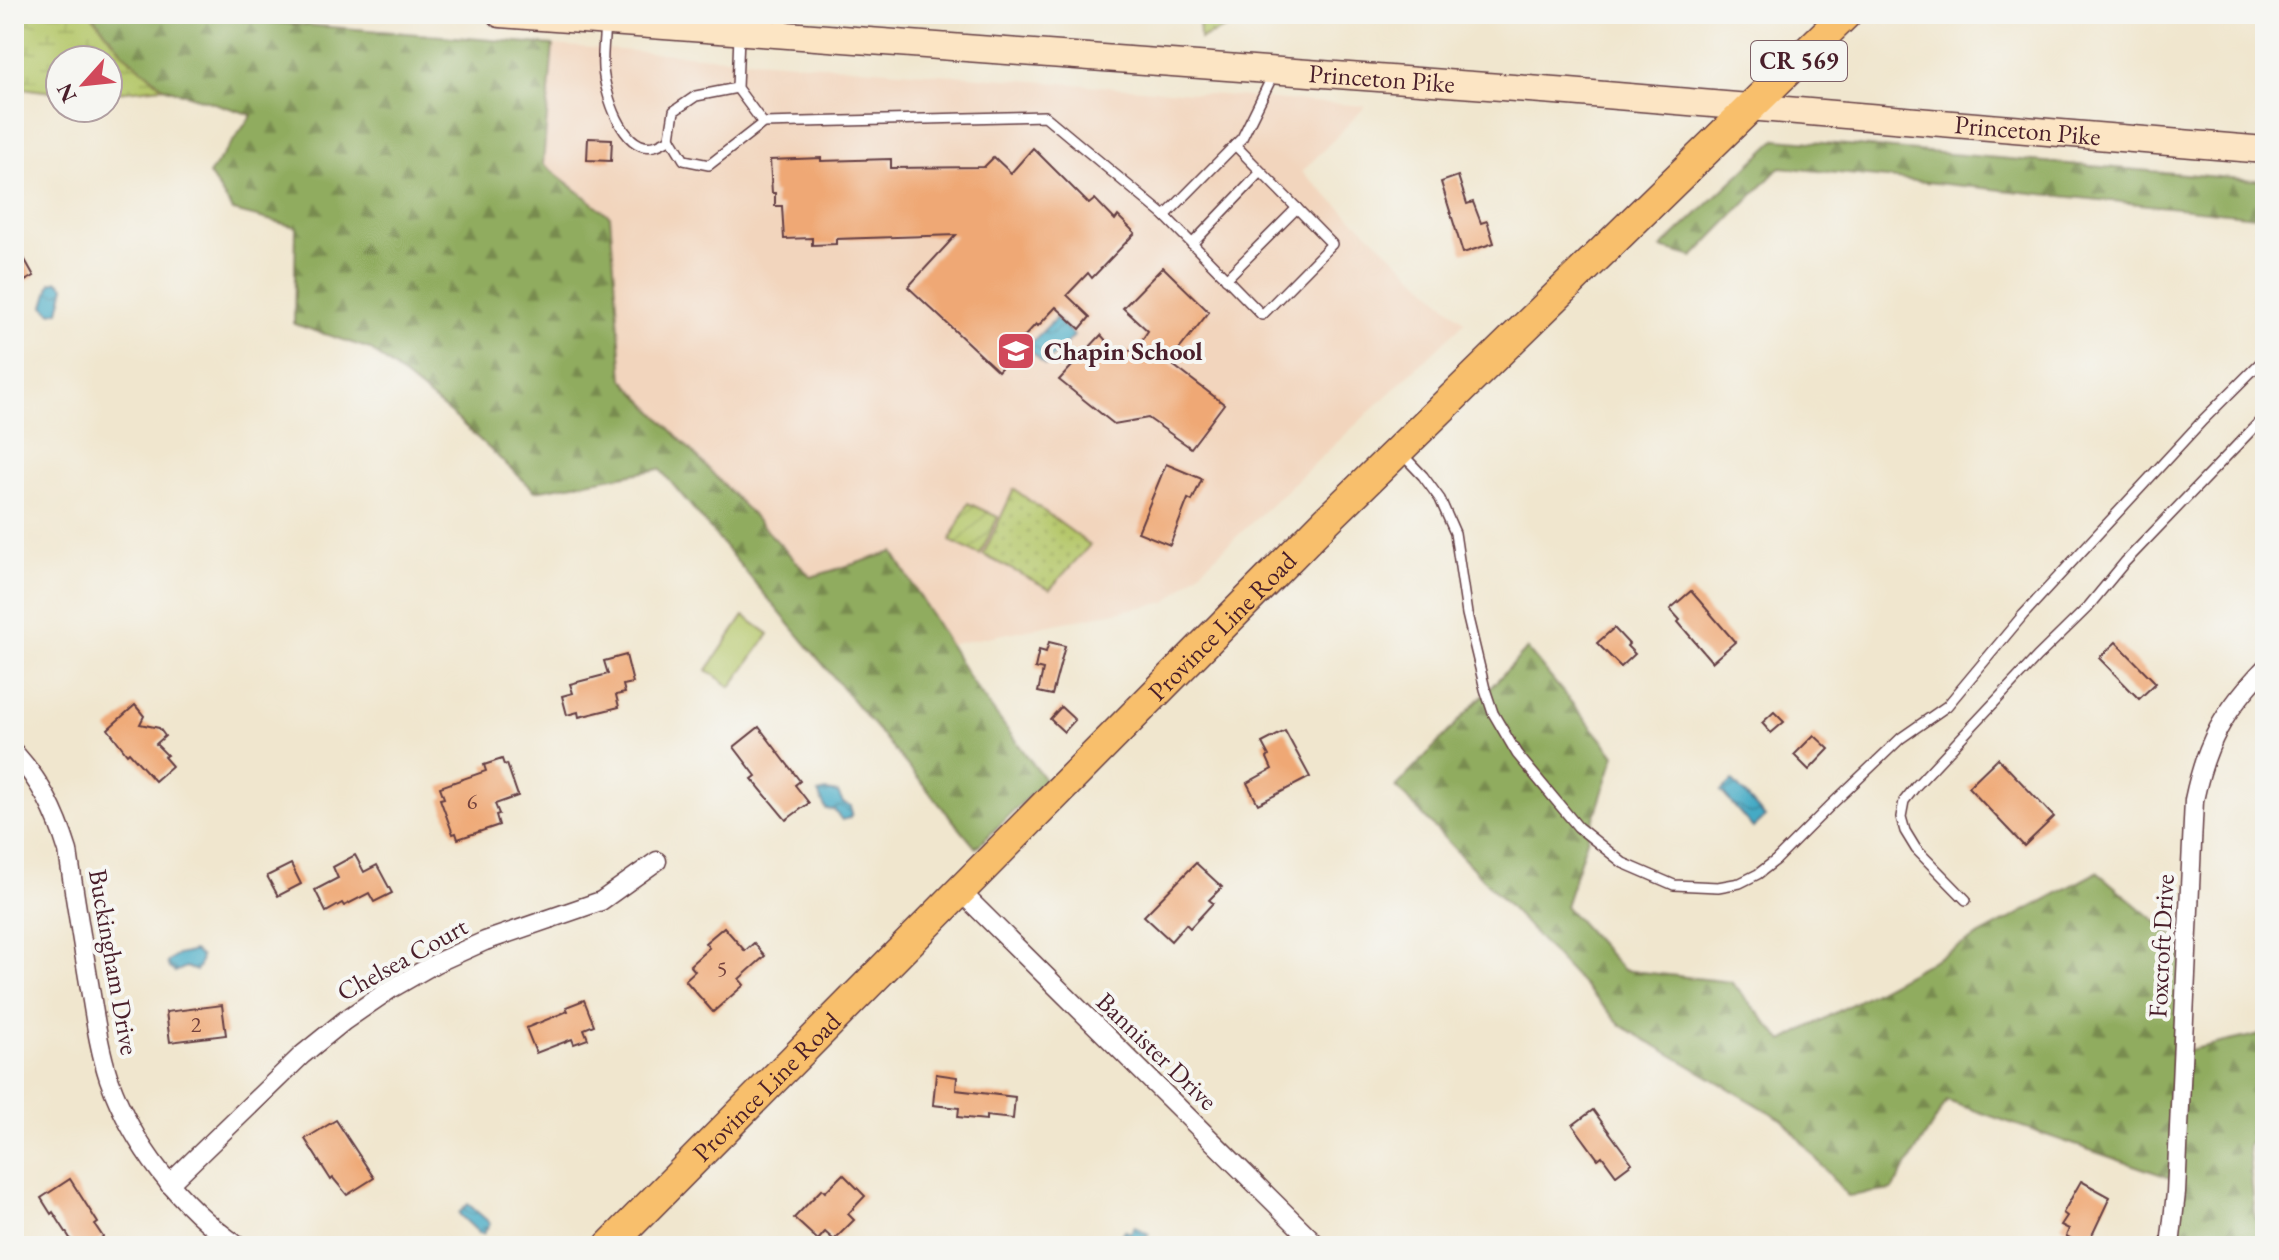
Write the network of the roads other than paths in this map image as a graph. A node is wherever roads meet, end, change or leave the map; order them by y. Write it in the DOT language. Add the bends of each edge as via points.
graph roads {
  1 [pos="1846,14"];
  2 [pos="515,15"];
  3 [pos="654,20"];
  4 [pos="605,22"];
  5 [pos="739,31"];
  6 [pos="1275,70"];
  7 [pos="737,88"];
  8 [pos="1752,107"];
  9 [pos="763,123"];
  10 [pos="671,138"];
  11 [pos="1235,145"];
  12 [pos="2265,150"];
  13 [pos="1261,172"];
  14 [pos="1297,208"];
  15 [pos="1165,216"];
  16 [pos="1192,244"];
  17 [pos="1226,279"];
  18 [pos="2265,358"];
  19 [pos="2265,416"];
  20 [pos="1398,451"];
  21 [pos="2265,668"];
  22 [pos="14,752"];
  23 [pos="657,861"];
  24 [pos="961,892"];
  25 [pos="1966,900"];
  26 [pos="169,1184"];
  27 [pos="238,1246"];
  28 [pos="609,1246"];
  29 [pos="1318,1246"];
  30 [pos="2170,1246"];
  1 -- 8 [label="main road, Province Line Road / CR 569"];
  2 -- 4 [label="main road, Princeton Pike"];
  3 -- 4 [label="main road, Princeton Pike"];
  3 -- 5 [label="main road, Princeton Pike"];
  4 -- 10 [label="lane" via="603,69 613,113 627,135 643,146"];
  5 -- 6 [label="main road, Princeton Pike"];
  5 -- 7 [label="lane"];
  6 -- 8 [label="main road, Princeton Pike"];
  6 -- 11 [label="lane"];
  7 -- 9 [label="lane"];
  7 -- 10 [label="lane" via="696,96 674,111"];
  8 -- 12 [label="main road, Princeton Pike / CR 569"];
  8 -- 20 [label="main road, Province Line Road"];
  9 -- 10 [label="lane" via="709,165 684,160"];
  9 -- 15 [label="lane" via="1045,116"];
  11 -- 13 [label="lane"];
  11 -- 15 [label="lane"];
  13 -- 14 [label="lane"];
  13 -- 16 [label="lane"];
  14 -- 17 [label="lane"];
  14 -- 17 [label="lane" via="1332,244 1262,315"];
  15 -- 16 [label="lane"];
  16 -- 17 [label="lane"];
  18 -- 20 [label="lane" via="2023,615 1947,706 1901,738 1776,860 1740,883 1718,887 1674,885 1623,863 1578,827 1517,754 1485,689 1455,533 1440,499"];
  19 -- 25 [label="lane" via="1904,801 1901,817 1916,849"];
  20 -- 24 [label="main road, Province Line Road"];
  21 -- 30 [label="street, Foxcroft Drive" via="2245,688 2210,742 2194,800"];
  22 -- 26 [label="street, Buckingham Drive" via="46,793 68,851 109,1079 147,1154"];
  23 -- 26 [label="street, Chelsea Court" via="601,901 485,941 389,990 302,1055"];
  24 -- 28 [label="main road, Province Line Road"];
  24 -- 29 [label="street, Bannister Drive"];
  26 -- 27 [label="street, Buckingham Drive"];
}
